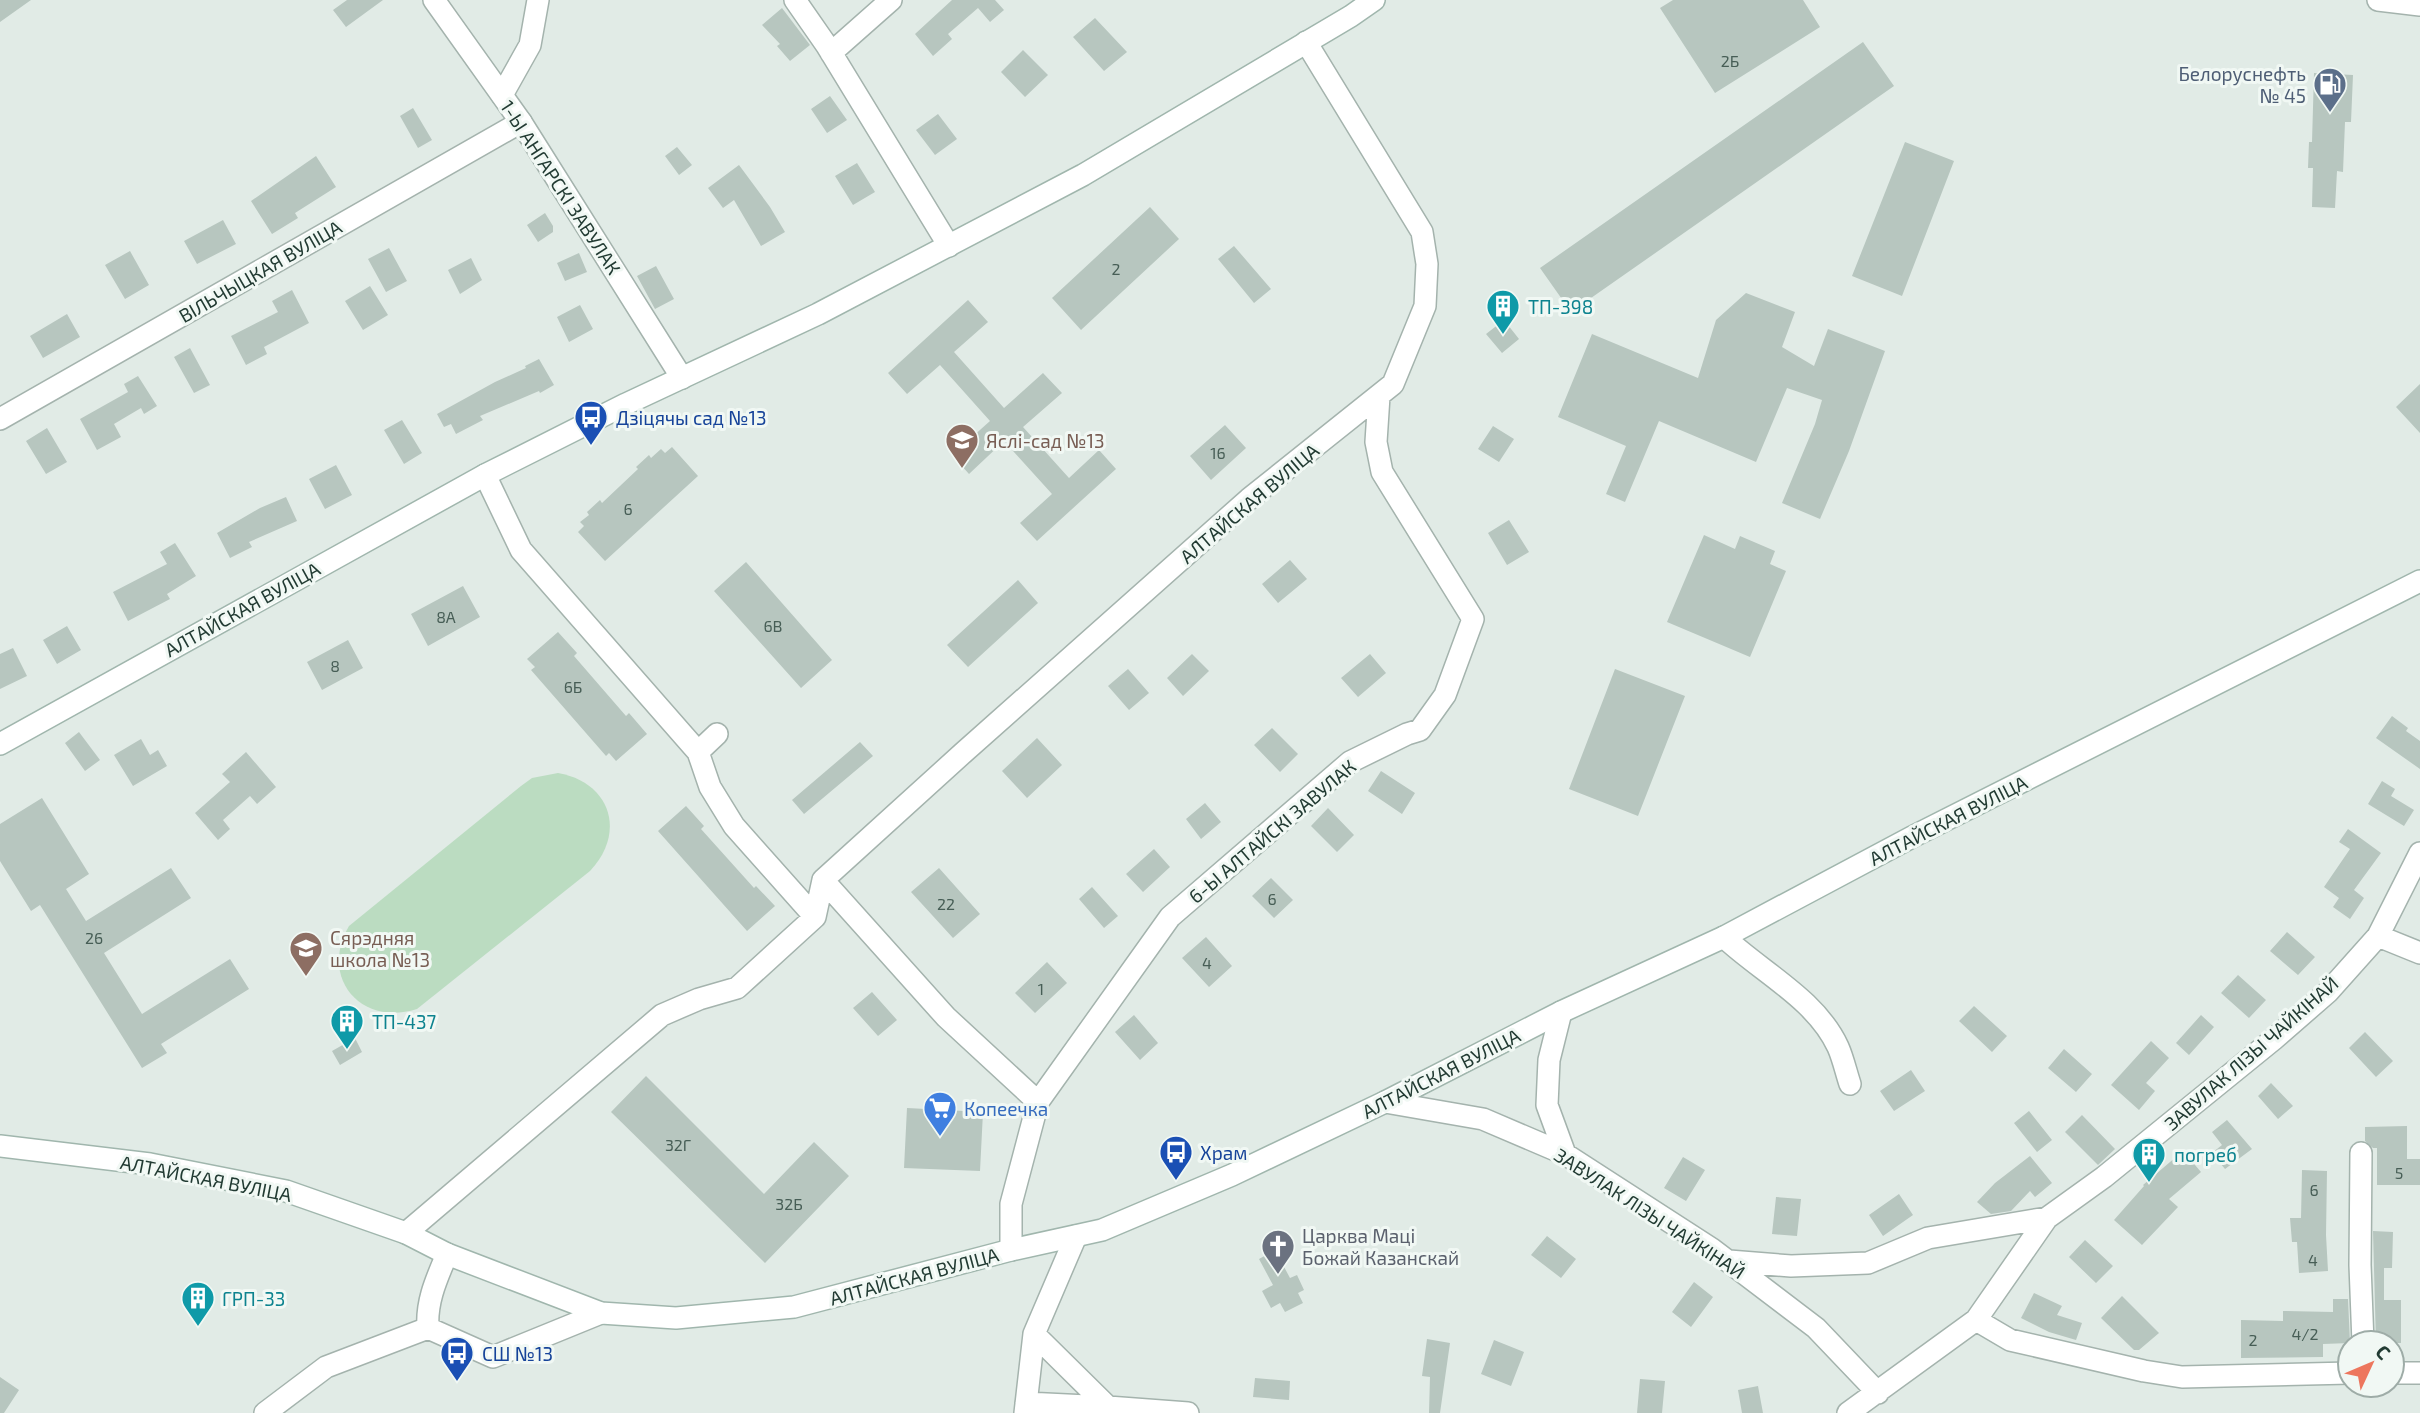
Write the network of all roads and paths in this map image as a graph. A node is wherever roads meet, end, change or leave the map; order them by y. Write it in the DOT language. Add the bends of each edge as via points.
graph roads {
  1 [pos="434,0"];
  2 [pos="538,0"];
  3 [pos="795,0"];
  4 [pos="891,0"];
  5 [pos="1374,0"];
  6 [pos="2378,0"];
  7 [pos="2420,5"];
  8 [pos="1306,41"];
  9 [pos="831,53"];
  10 [pos="502,95"];
  11 [pos="521,122"];
  12 [pos="949,246"];
  13 [pos="682,379"];
  14 [pos="1379,396"];
  15 [pos="0,419"];
  16 [pos="485,475"];
  17 [pos="2420,581"];
  18 [pos="717,734"];
  19 [pos="0,744"];
  20 [pos="698,751"];
  21 [pos="2420,853"];
  22 [pos="823,880"];
  23 [pos="815,917"];
  24 [pos="2378,936"];
  25 [pos="1724,937"];
  26 [pos="2420,953"];
  27 [pos="1562,1012"];
  28 [pos="1850,1084"];
  29 [pos="1038,1102"];
  30 [pos="1385,1102"];
  31 [pos="0,1146"];
  32 [pos="2361,1153"];
  33 [pos="1565,1154"];
  34 [pos="2047,1218"];
  35 [pos="406,1233"];
  36 [pos="1076,1236"];
  37 [pos="1011,1250"];
  38 [pos="447,1254"];
  39 [pos="1728,1261"];
  40 [pos="601,1313"];
  41 [pos="1976,1320"];
  42 [pos="428,1328"];
  43 [pos="2362,1329"];
  44 [pos="1034,1334"];
  45 [pos="2336,1373"];
  46 [pos="1876,1403"];
  47 [pos="1025,1408"];
  48 [pos="1111,1410"];
  49 [pos="265,1413"];
  50 [pos="1188,1413"];
  51 [pos="1848,1413"];
  1 -- 10 [label="street, 1-Ы АНГАРСКІ ЗАВУЛАК"];
  2 -- 10 [label="street" via="530,45"];
  3 -- 9 [label="street"];
  4 -- 9 [label="street"];
  5 -- 8 [label="street, АЛТАЙСКАЯ ВУЛІЦА"];
  6 -- 7 [label="street"];
  8 -- 12 [label="street, АЛТАЙСКАЯ ВУЛІЦА" via="1083,175"];
  8 -- 14 [label="street, АЛТАЙСКАЯ ВУЛІЦА" via="1422,232 1427,264 1425,306 1393,384"];
  9 -- 12 [label="street"];
  10 -- 11 [label="street, 1-Ы АНГАРСКІ ЗАВУЛАК"];
  11 -- 13 [label="street, 1-Ы АНГАРСКІ ЗАВУЛАК"];
  11 -- 15 [label="street, ВІЛЬЧЫЦКАЯ ВУЛІЦА"];
  12 -- 13 [label="street, АЛТАЙСКАЯ ВУЛІЦА"];
  13 -- 16 [label="street, АЛТАЙСКАЯ ВУЛІЦА"];
  14 -- 22 [label="street, АЛТАЙСКАЯ ВУЛІЦА" via="1249,499"];
  14 -- 29 [label="street, 6-Ы АЛТАЙСКІ ЗАВУЛАК" via="1376,442 1382,472 1473,619 1445,695 1420,730 1350,762 1170,917"];
  16 -- 19 [label="street, АЛТАЙСКАЯ ВУЛІЦА"];
  16 -- 20 [label="street" via="521,550"];
  17 -- 25 [label="street, АЛТАЙСКАЯ ВУЛІЦА"];
  18 -- 20 [label="street"];
  20 -- 23 [label="street" via="710,787 734,826"];
  21 -- 24 [label="street, ЗАВУЛАК ЛІЗЫ ЧАЙКІНАЙ"];
  22 -- 23 [label="street"];
  22 -- 29 [label="street" via="946,1017"];
  23 -- 35 [label="street" via="737,988 662,1015"];
  24 -- 26 [label="street"];
  24 -- 34 [label="street, ЗАВУЛАК ЛІЗЫ ЧАЙКІНАЙ" via="2328,992 2274,1039"];
  25 -- 27 [label="street, АЛТАЙСКАЯ ВУЛІЦА"];
  25 -- 28 [label="street" via="1821,1021 1838,1047"];
  27 -- 30 [label="street, АЛТАЙСКАЯ ВУЛІЦА"];
  27 -- 33 [label="street" via="1549,1060 1547,1105"];
  29 -- 37 [label="street, 6-Ы АЛТАЙСКІ ЗАВУЛАК" via="1011,1204"];
  30 -- 33 [label="street, ЗАВУЛАК ЛІЗЫ ЧАЙКІНАЙ" via="1483,1119"];
  30 -- 36 [label="street, АЛТАЙСКАЯ ВУЛІЦА" via="1232,1175 1102,1230"];
  31 -- 35 [label="street, АЛТАЙСКАЯ ВУЛІЦА" via="150,1164 286,1191"];
  32 -- 43 [label="street"];
  33 -- 39 [label="street, ЗАВУЛАК ЛІЗЫ ЧАЙКІНАЙ"];
  34 -- 39 [label="street" via="1928,1238 1868,1263 1791,1266"];
  34 -- 41 [label="street, ЗАВУЛАК ЛІЗЫ ЧАЙКІНАЙ"];
  35 -- 38 [label="street, АЛТАЙСКАЯ ВУЛІЦА"];
  36 -- 37 [label="street, АЛТАЙСКАЯ ВУЛІЦА"];
  36 -- 44 [label="street"];
  37 -- 40 [label="street, АЛТАЙСКАЯ ВУЛІЦА" via="794,1307 676,1318"];
  38 -- 40 [label="street, АЛТАЙСКАЯ ВУЛІЦА"];
  38 -- 42 [label="street" via="427,1311"];
  39 -- 46 [label="street, ЗАВУЛАК ЛІЗЫ ЧАЙКІНАЙ" via="1816,1328"];
  40 -- 42 [label="street" via="494,1357"];
  41 -- 45 [label="street" via="2010,1340 2182,1377"];
  41 -- 46 [label="street, ЗАВУЛАК ЛІЗЫ ЧАЙКІНАЙ"];
  42 -- 49 [label="street" via="326,1367"];
  44 -- 47 [label="street"];
  44 -- 48 [label="street"];
  46 -- 51 [label="street, ЗАВУЛАК ЛІЗЫ ЧАЙКІНАЙ"];
  47 -- 48 [label="street"];
  48 -- 50 [label="street"];
}
